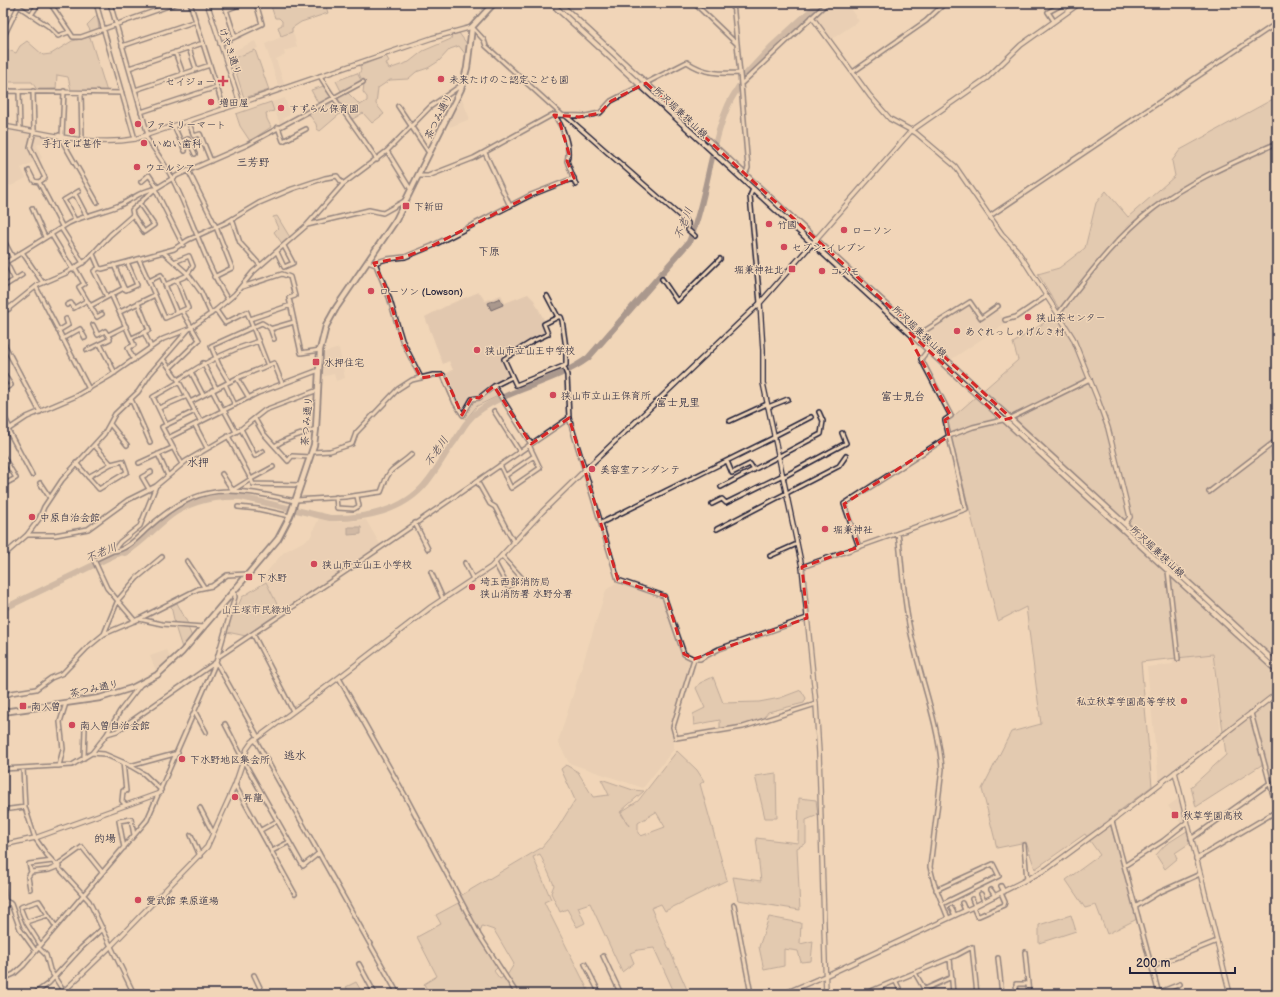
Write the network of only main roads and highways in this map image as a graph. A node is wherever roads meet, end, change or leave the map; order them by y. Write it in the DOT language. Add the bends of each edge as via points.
graph roads {
  1 [pos="494,3"];
  2 [pos="551,3"];
  3 [pos="559,3"];
  4 [pos="718,153"];
  5 [pos="1277,664"];
  6 [pos="1277,671"];
  7 [pos="3,712"];
  1 -- 7 [label="main road, 茶つみ通り" via="472,27 463,84 396,220 330,317 322,334 316,429 312,452 290,516 278,539 204,627 168,665 142,683 111,696"];
  2 -- 4 [label="main road, 所沢堀兼狭山線"];
  3 -- 4 [label="main road, 所沢堀兼狭山線" via="712,144"];
  4 -- 5 [label="main road, 所沢堀兼狭山線" via="816,239"];
  4 -- 6 [label="main road, 所沢堀兼狭山線" via="1003,420"];
}
